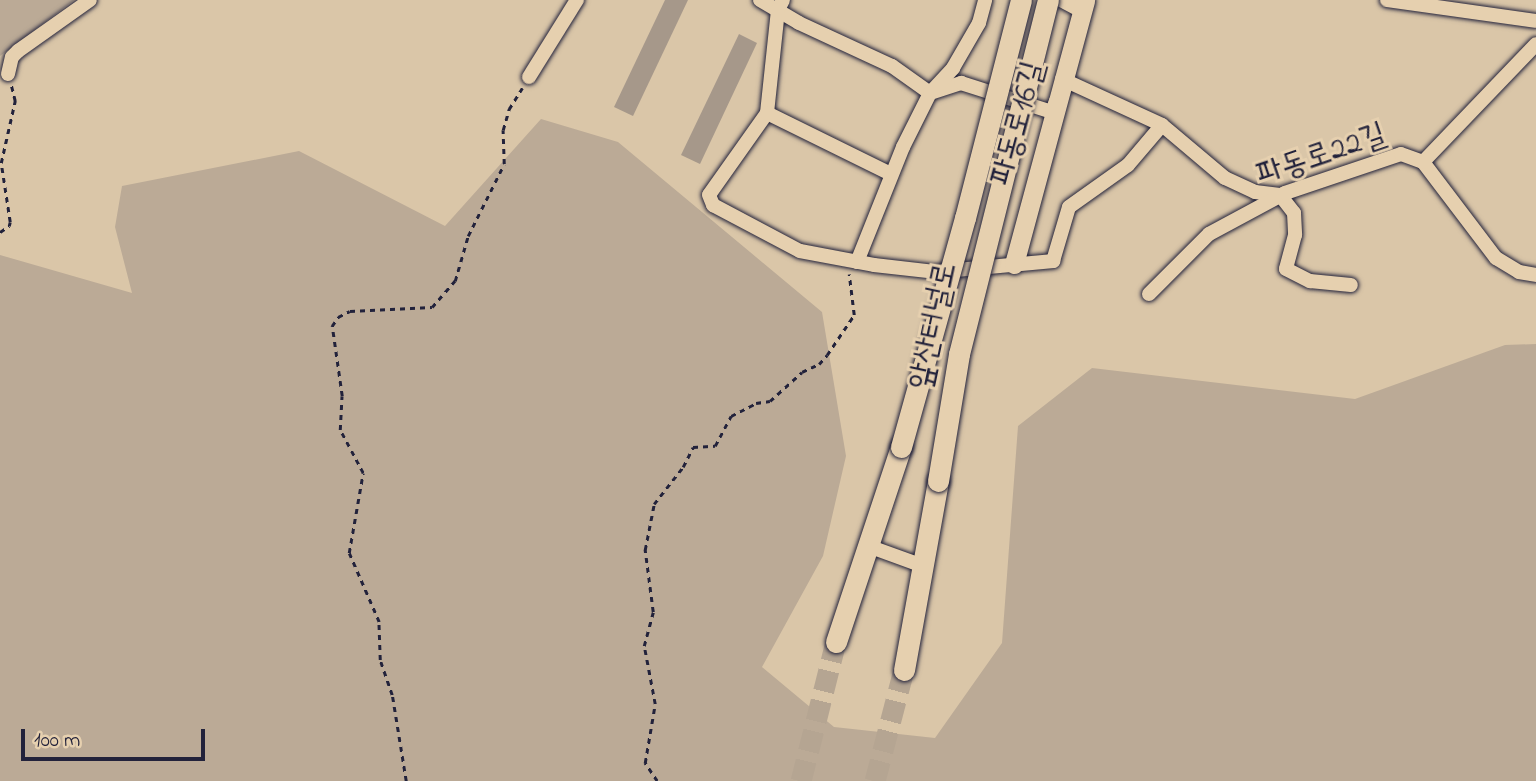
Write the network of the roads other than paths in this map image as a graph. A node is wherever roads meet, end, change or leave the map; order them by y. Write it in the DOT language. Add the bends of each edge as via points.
graph roads {
  1 [pos="90,0"];
  2 [pos="577,0"];
  3 [pos="760,0"];
  4 [pos="985,0"];
  5 [pos="1021,0"];
  6 [pos="1048,0"];
  7 [pos="1061,0"];
  8 [pos="1387,0"];
  9 [pos="780,5"];
  10 [pos="1083,6"];
  11 [pos="1536,21"];
  12 [pos="1536,44"];
  13 [pos="8,74"];
  14 [pos="529,77"];
  15 [pos="1062,79"];
  16 [pos="930,93"];
  17 [pos="768,113"];
  18 [pos="1162,125"];
  19 [pos="1423,162"];
  20 [pos="891,174"];
  21 [pos="1280,195"];
  22 [pos="853,261"];
  23 [pos="1014,264"];
  24 [pos="1536,275"];
  25 [pos="1351,285"];
  26 [pos="1149,294"];
  27 [pos="868,546"];
  28 [pos="923,566"];
  29 [pos="836,642"];
  30 [pos="904,670"];
  1 -- 13 [label="street" via="18,51"];
  2 -- 14 [label="street"];
  3 -- 9 [label="street"];
  4 -- 16 [label="street" via="979,23 953,68"];
  5 -- 27 [label="highway, 앞산터널로, bridge" via="901,447"];
  6 -- 28 [label="highway, 앞산터널로, bridge" via="959,354"];
  7 -- 10 [label="street"];
  8 -- 11 [label="street"];
  9 -- 16 [label="street" via="892,66"];
  9 -- 17 [label="street"];
  10 -- 15 [label="street"];
  12 -- 19 [label="street, 파동로22길"];
  15 -- 16 [label="street" via="1052,112 961,83"];
  15 -- 18 [label="street"];
  15 -- 23 [label="main road, 파동로16길"];
  16 -- 20 [label="street"];
  17 -- 20 [label="street"];
  17 -- 22 [label="street" via="709,195 713,205 800,251"];
  18 -- 21 [label="street" via="1225,178 1255,192"];
  18 -- 23 [label="street" via="1128,165 1069,206 1053,261"];
  19 -- 21 [label="street, 파동로22길" via="1401,154"];
  19 -- 24 [label="street" via="1496,258 1519,272"];
  20 -- 22 [label="street"];
  21 -- 25 [label="street" via="1294,213 1295,235 1286,269 1310,281"];
  21 -- 26 [label="street, 파동로22길" via="1209,234"];
  22 -- 23 [label="street" via="935,272"];
  27 -- 28 [label="street"];
  27 -- 29 [label="highway, 앞산터널로"];
  28 -- 30 [label="highway, 앞산터널로"];
}
